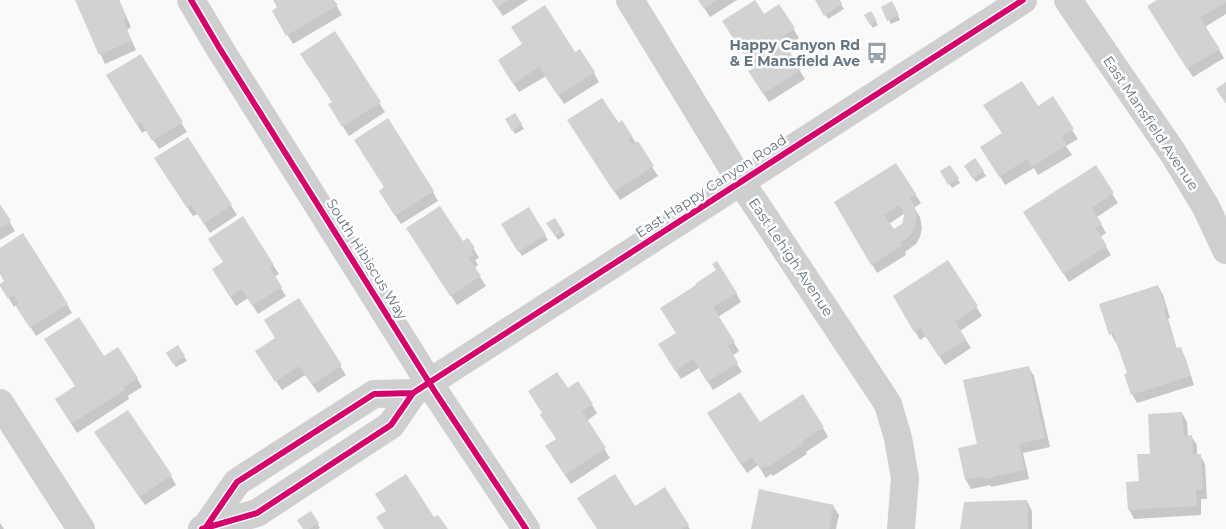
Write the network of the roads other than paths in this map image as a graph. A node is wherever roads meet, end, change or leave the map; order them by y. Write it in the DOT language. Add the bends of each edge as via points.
graph roads {
  1 [pos="191,0"];
  2 [pos="630,0"];
  3 [pos="1023,0"];
  4 [pos="1068,0"];
  5 [pos="741,182"];
  6 [pos="1226,250"];
  7 [pos="421,387"];
  8 [pos="0,403"];
  9 [pos="204,528"];
  10 [pos="81,529"];
  11 [pos="526,529"];
  12 [pos="901,529"];
  1 -- 7 [label="street, South Hibiscus Way"];
  2 -- 5 [label="street, East Lehigh Avenue"];
  3 -- 5 [label="street, East Happy Canyon Road"];
  4 -- 6 [label="street, East Mansfield Avenue" via="1173,153 1206,207"];
  5 -- 7 [label="street, East Happy Canyon Road"];
  5 -- 12 [label="street, East Lehigh Avenue" via="888,404 905,478"];
  7 -- 9 [label="street, East Happy Canyon Road" via="391,425 257,512"];
  7 -- 9 [label="street, East Happy Canyon Road" via="374,394 237,482"];
  7 -- 11 [label="street, South Hibiscus Way"];
  8 -- 10 [label="street"];
}
